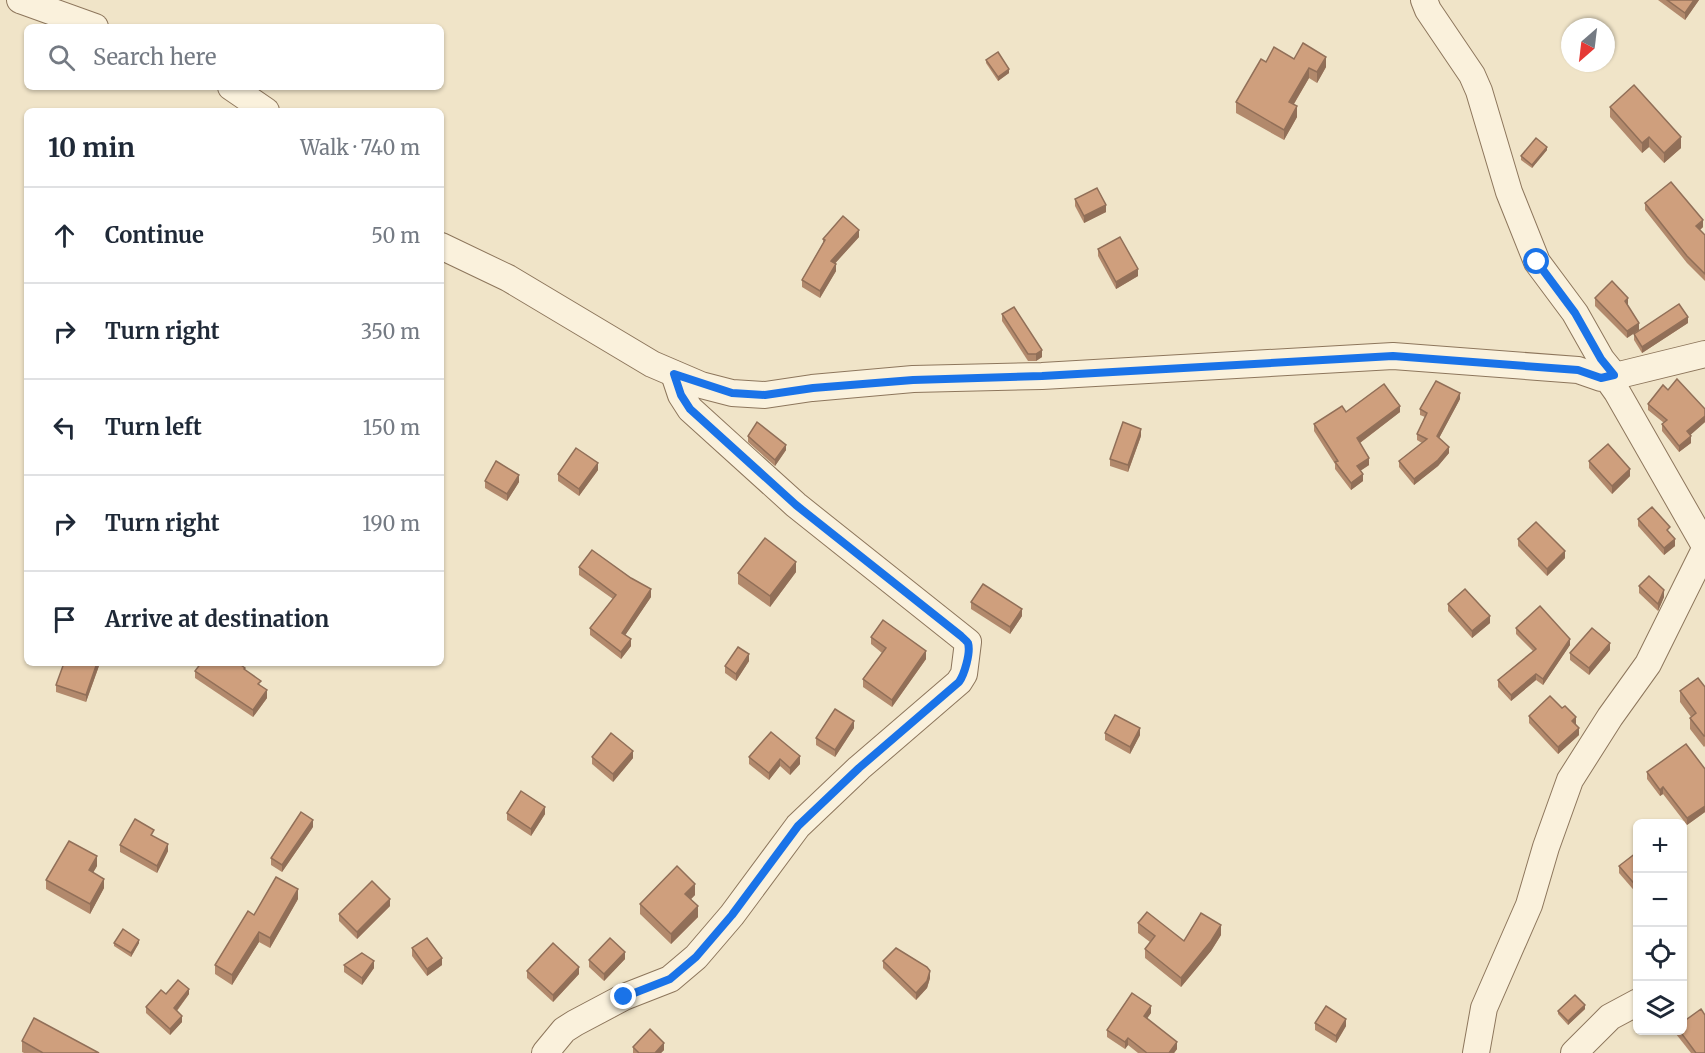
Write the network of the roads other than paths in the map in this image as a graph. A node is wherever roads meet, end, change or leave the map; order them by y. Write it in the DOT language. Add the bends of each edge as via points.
graph roads {
  1 [pos="20,0"];
  2 [pos="1424,0"];
  3 [pos="87,24"];
  4 [pos="235,90"];
  5 [pos="262,108"];
  6 [pos="444,247"];
  7 [pos="1705,354"];
  8 [pos="674,374"];
  9 [pos="1610,376"];
  10 [pos="1705,548"];
  11 [pos="1633,1005"];
  12 [pos="544,1053"];
  13 [pos="1476,1053"];
  14 [pos="1574,1053"];
  1 -- 3 [label="street"];
  2 -- 9 [label="street" via="1479,91 1509,192 1537,262 1575,313"];
  4 -- 5 [label="street"];
  6 -- 8 [label="street" via="508,278"];
  7 -- 9 [label="street"];
  8 -- 9 [label="street" via="732,393 765,395 913,380 1393,356 1578,370"];
  8 -- 12 [label="street" via="690,409 796,505 968,642 964,674 798,826 696,957 670,979 575,1023"];
  9 -- 10 [label="street"];
  10 -- 13 [label="street" via="1648,664 1570,780 1529,905 1484,1008"];
  11 -- 14 [label="street" via="1610,1017"];
}
